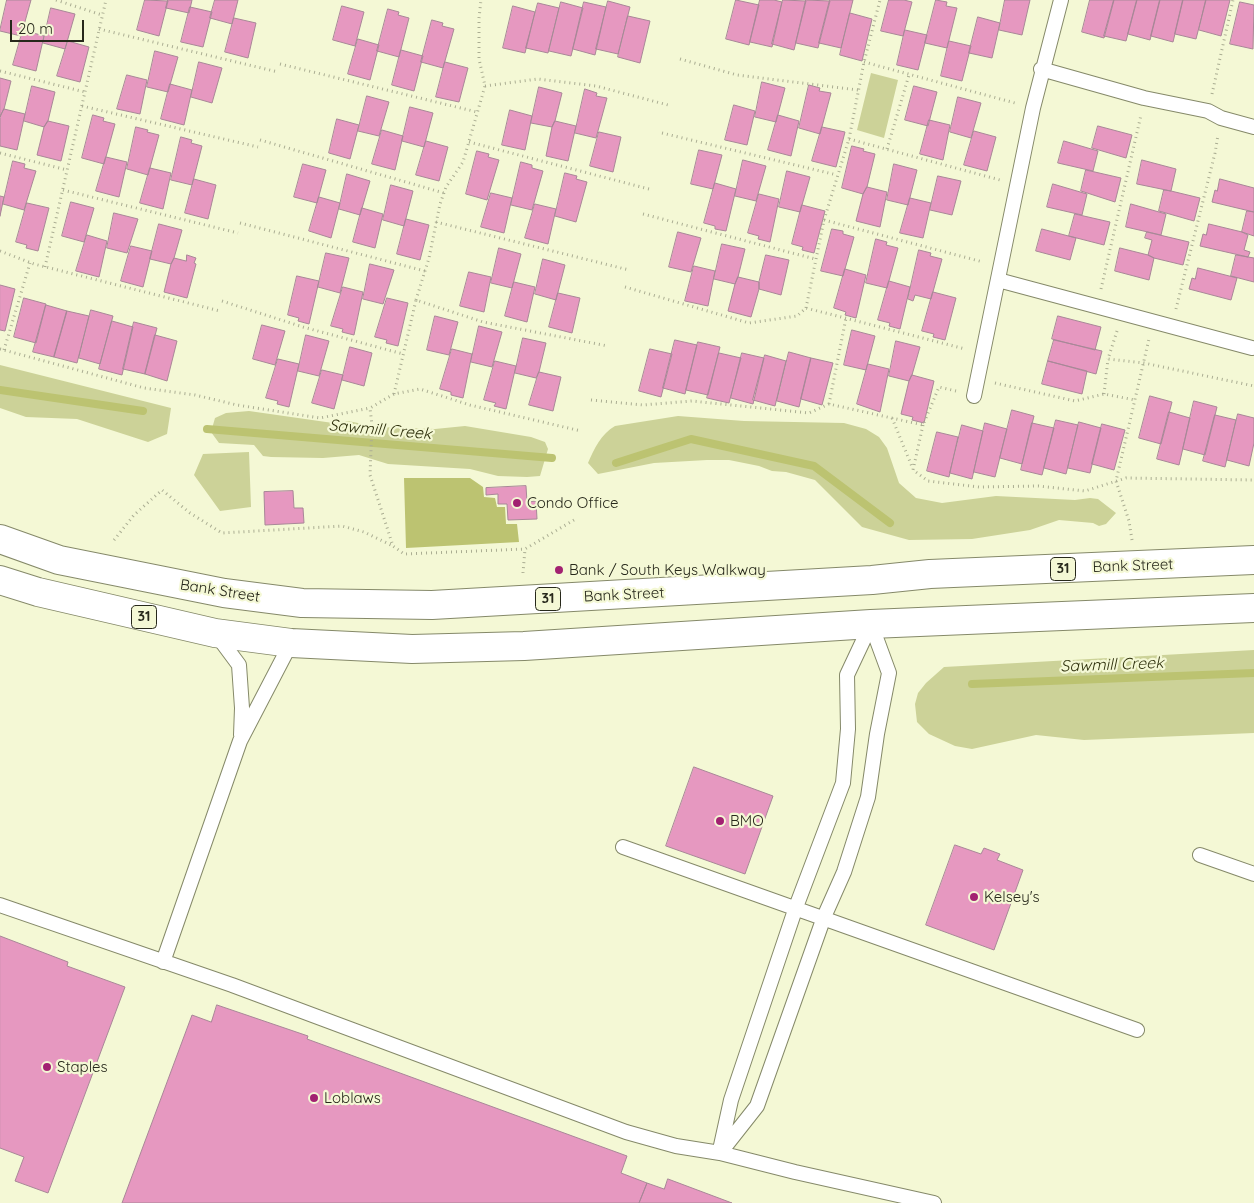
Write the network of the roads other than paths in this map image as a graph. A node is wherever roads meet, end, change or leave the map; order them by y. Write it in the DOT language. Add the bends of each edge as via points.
graph roads {
  1 [pos="1061,0"];
  2 [pos="1042,69"];
  3 [pos="1254,127"];
  4 [pos="998,280"];
  5 [pos="1252,348"];
  6 [pos="974,396"];
  7 [pos="0,539"];
  8 [pos="1254,560"];
  9 [pos="0,580"];
  10 [pos="872,580"];
  11 [pos="1254,608"];
  12 [pos="872,624"];
  13 [pos="215,633"];
  14 [pos="291,643"];
  15 [pos="240,741"];
  16 [pos="623,847"];
  17 [pos="1200,855"];
  18 [pos="1254,874"];
  19 [pos="0,905"];
  20 [pos="796,907"];
  21 [pos="824,917"];
  22 [pos="163,962"];
  23 [pos="1138,1030"];
  24 [pos="720,1153"];
  25 [pos="934,1203"];
  1 -- 2 [label="lane"];
  2 -- 3 [label="lane" via="1144,98 1208,111"];
  2 -- 4 [label="lane"];
  4 -- 5 [label="lane"];
  4 -- 6 [label="lane"];
  7 -- 10 [label="main road, Bank Street / 31" via="59,560 224,594 302,603 432,605"];
  8 -- 10 [label="main road, Bank Street / 31" via="930,574"];
  9 -- 13 [label="main road, 31" via="38,592"];
  10 -- 12 [label="main road"];
  11 -- 12 [label="main road, 31"];
  12 -- 14 [label="main road, 31" via="524,646 412,648"];
  12 -- 20 [label="lane" via="847,675 848,729 843,783"];
  12 -- 21 [label="lane" via="889,672 868,797 844,872"];
  13 -- 14 [label="main road, 31"];
  13 -- 15 [label="lane" via="239,665"];
  14 -- 15 [label="lane"];
  15 -- 22 [label="lane"];
  16 -- 20 [label="lane"];
  17 -- 18 [label="lane"];
  19 -- 22 [label="lane"];
  20 -- 21 [label="lane"];
  20 -- 24 [label="lane" via="731,1100"];
  21 -- 23 [label="lane"];
  21 -- 24 [label="lane" via="757,1106"];
  22 -- 24 [label="lane" via="626,1132 676,1146"];
  24 -- 25 [label="lane"];
}
